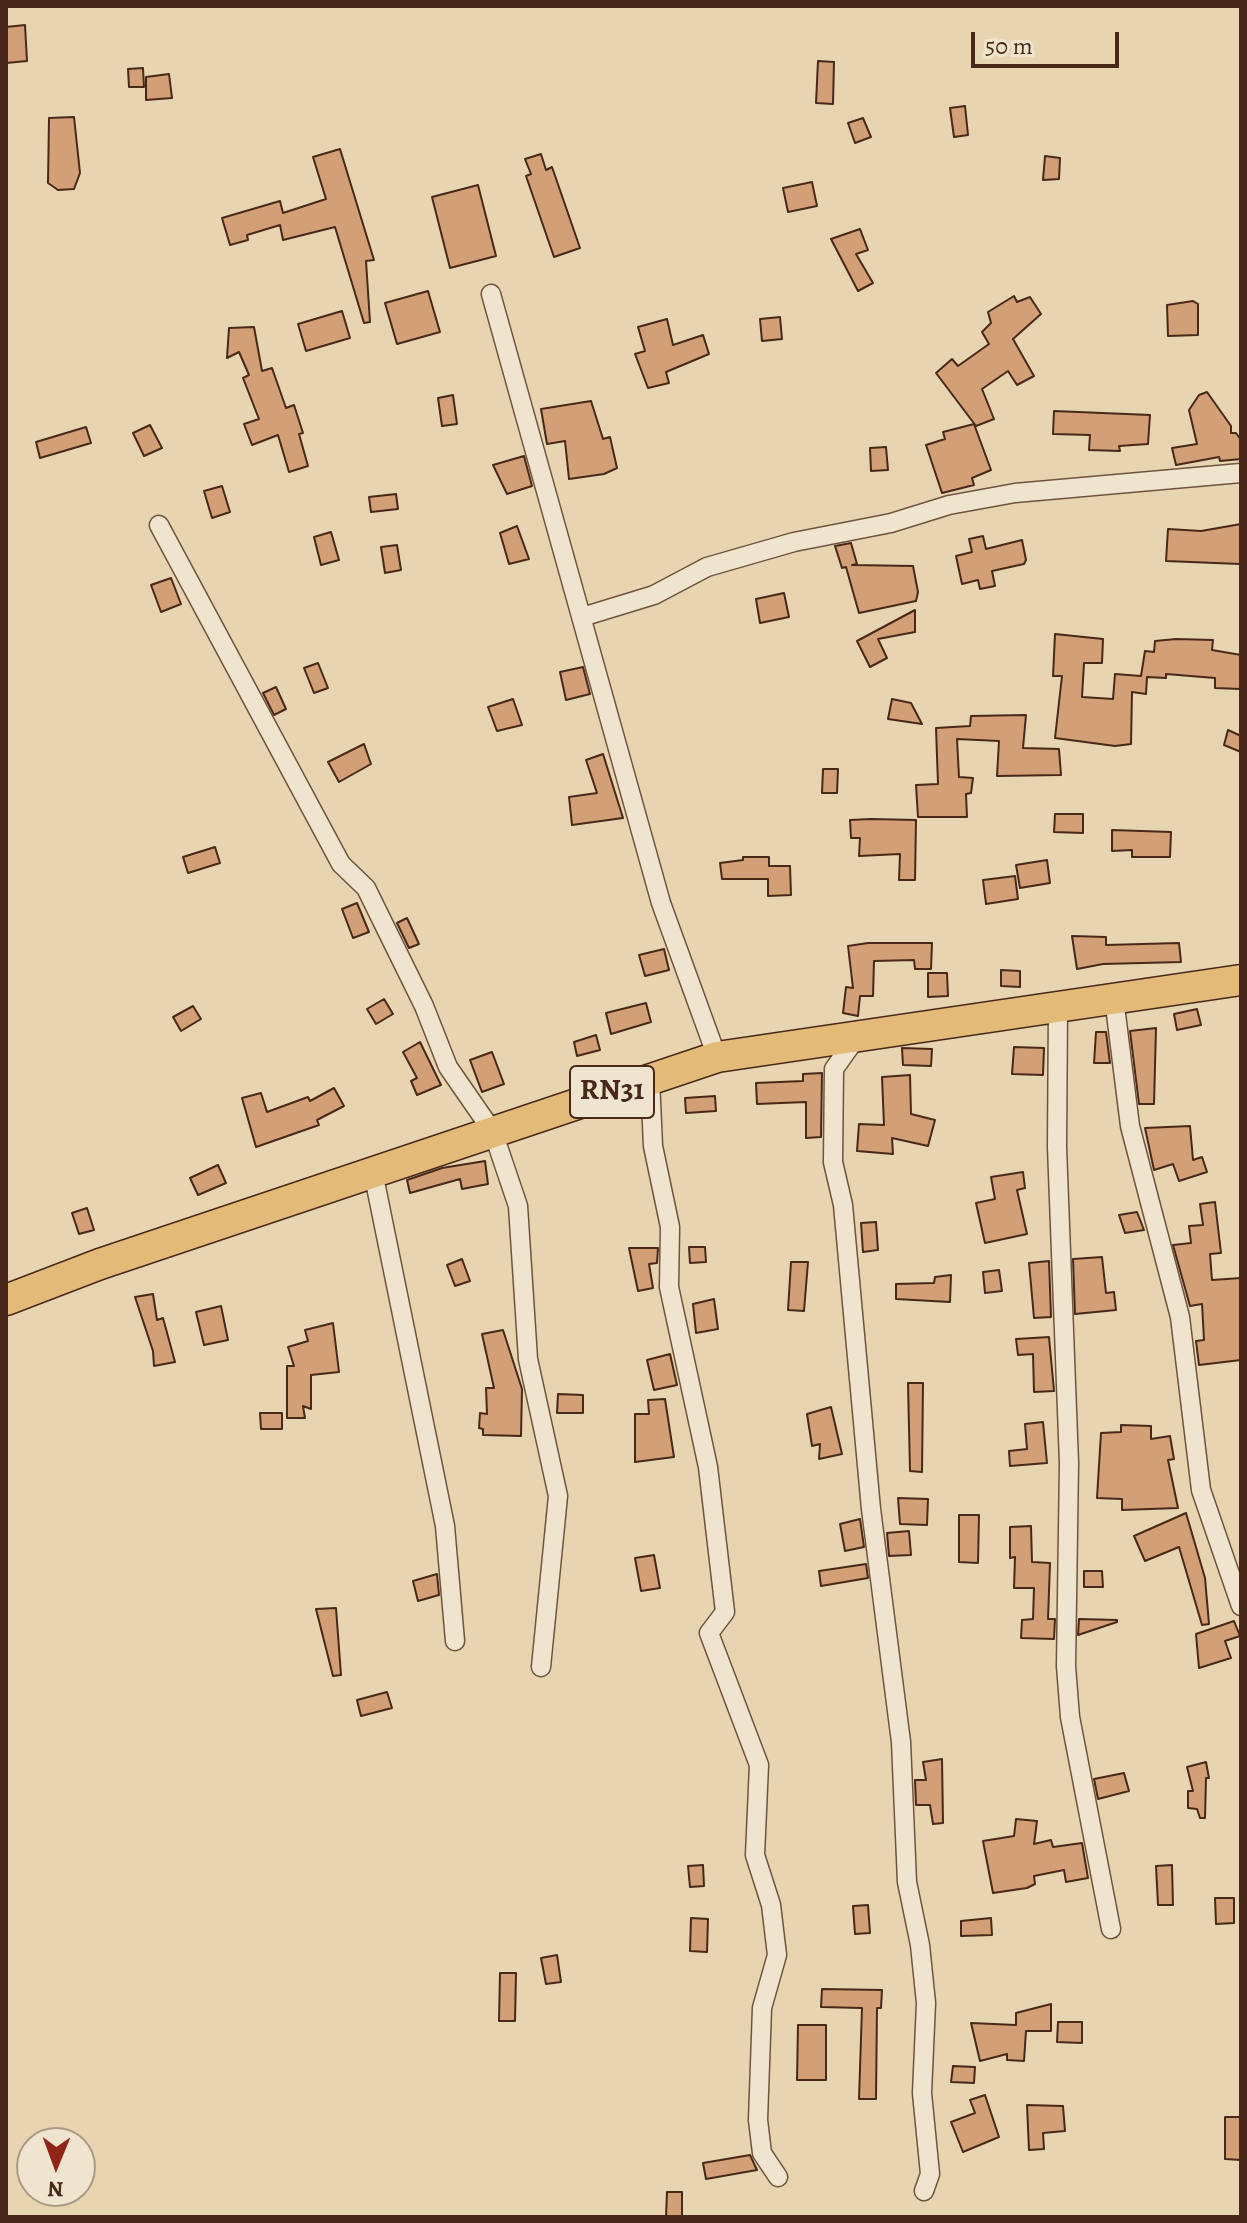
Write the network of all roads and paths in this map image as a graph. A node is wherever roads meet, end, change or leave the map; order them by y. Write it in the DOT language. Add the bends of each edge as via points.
graph roads {
  1 [pos="491,294"];
  2 [pos="1241,473"];
  3 [pos="159,525"];
  4 [pos="582,617"];
  5 [pos="1241,980"];
  6 [pos="1114,998"];
  7 [pos="1058,1008"];
  8 [pos="857,1036"];
  9 [pos="717,1057"];
  10 [pos="650,1079"];
  11 [pos="493,1132"];
  12 [pos="373,1172"];
  13 [pos="6,1300"];
  14 [pos="1241,1606"];
  15 [pos="455,1641"];
  16 [pos="541,1667"];
  17 [pos="1111,1929"];
  18 [pos="778,2177"];
  19 [pos="924,2191"];
  1 -- 4 [label="street"];
  2 -- 4 [label="street" via="1015,493 949,505 707,567 654,595"];
  3 -- 11 [label="street" via="341,864 366,888 448,1067"];
  4 -- 9 [label="street" via="661,903"];
  5 -- 6 [label="main road, RN31"];
  6 -- 7 [label="main road, RN31"];
  6 -- 14 [label="street" via="1130,1126 1180,1317 1201,1490"];
  7 -- 8 [label="main road, RN31"];
  7 -- 17 [label="street" via="1057,1147 1069,1463 1066,1666 1070,1717"];
  8 -- 9 [label="main road, RN31"];
  8 -- 19 [label="street" via="834,1065 833,1162 843,1205 871,1509 901,1742 907,1882 926,2003 922,2093 930,2174"];
  9 -- 10 [label="main road, RN31"];
  10 -- 11 [label="main road, RN31"];
  10 -- 18 [label="street" via="653,1146 670,1227 669,1287 708,1467 725,1612 709,1633 759,1765 755,1855 771,1905 777,1955 762,2008 758,2120 762,2153"];
  11 -- 12 [label="main road, RN31"];
  11 -- 16 [label="street" via="522,1226 528,1359 557,1480"];
  12 -- 13 [label="main road, RN31"];
  12 -- 15 [label="street" via="445,1526"];
}
